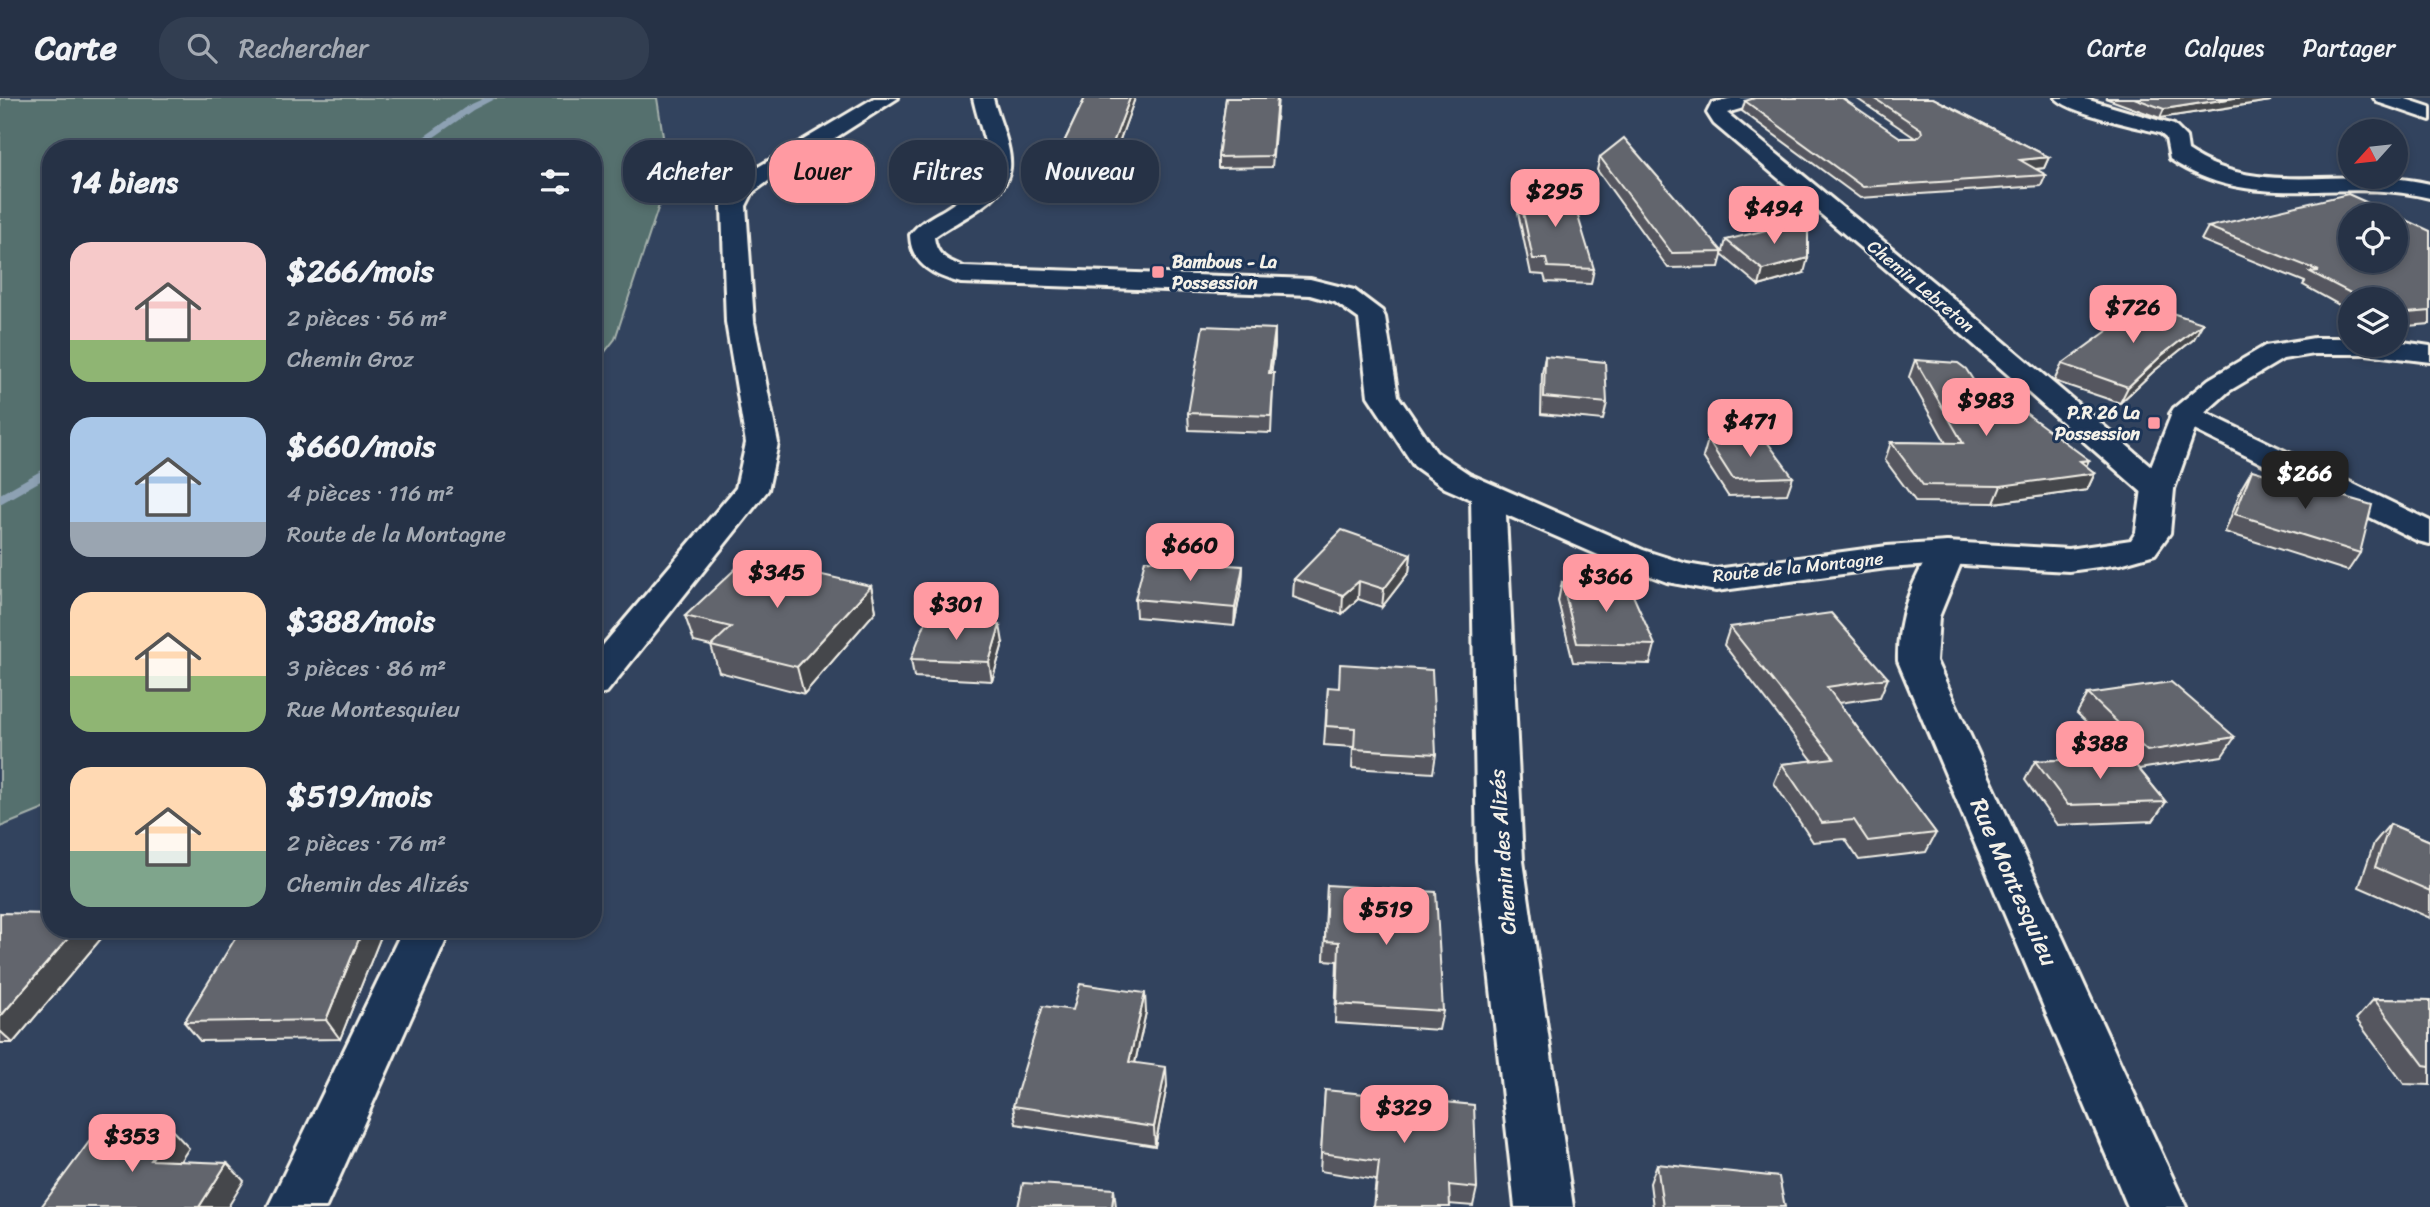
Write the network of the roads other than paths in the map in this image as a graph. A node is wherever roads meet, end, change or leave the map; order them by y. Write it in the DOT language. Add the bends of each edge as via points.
graph roads {
  1 [pos="888,98"];
  2 [pos="983,98"];
  3 [pos="1756,98"];
  4 [pos="2066,98"];
  5 [pos="2384,98"];
  6 [pos="2430,114"];
  7 [pos="2430,191"];
  8 [pos="2430,354"];
  9 [pos="2185,414"];
  10 [pos="2158,489"];
  11 [pos="1488,495"];
  12 [pos="2430,534"];
  13 [pos="1947,554"];
  14 [pos="602,672"];
  15 [pos="423,938"];
  16 [pos="297,1207"];
  17 [pos="1544,1207"];
  18 [pos="2157,1207"];
  1 -- 14 [label="street" via="766,172 744,188 734,206 740,322 762,443 752,490"];
  2 -- 11 [label="street, Route de la Montagne" via="999,166 997,179 986,192 922,235 931,262 961,275 1332,291 1351,299 1372,317 1382,396 1425,459"];
  3 -- 10 [label="street, Chemin Lebreton" via="1728,103 1717,113"];
  4 -- 7 [label="street" via="2167,129 2176,134 2178,154 2217,175 2268,184 2393,183"];
  5 -- 6 [label="street"];
  8 -- 9 [label="street, Route de la Montagne" via="2366,346 2275,352 2219,385"];
  9 -- 10 [label="street, Route de la Montagne"];
  9 -- 12 [label="street"];
  10 -- 13 [label="street, Route de la Montagne" via="2153,534 2143,547 2068,560"];
  11 -- 13 [label="street, Route de la Montagne" via="1631,557 1680,574 1716,580 1839,562"];
  11 -- 17 [label="street, Chemin des Alizés" via="1500,861"];
  13 -- 18 [label="street, Rue Montesquieu" via="1919,612 1917,661"];
  15 -- 16 [label="street"];
}
